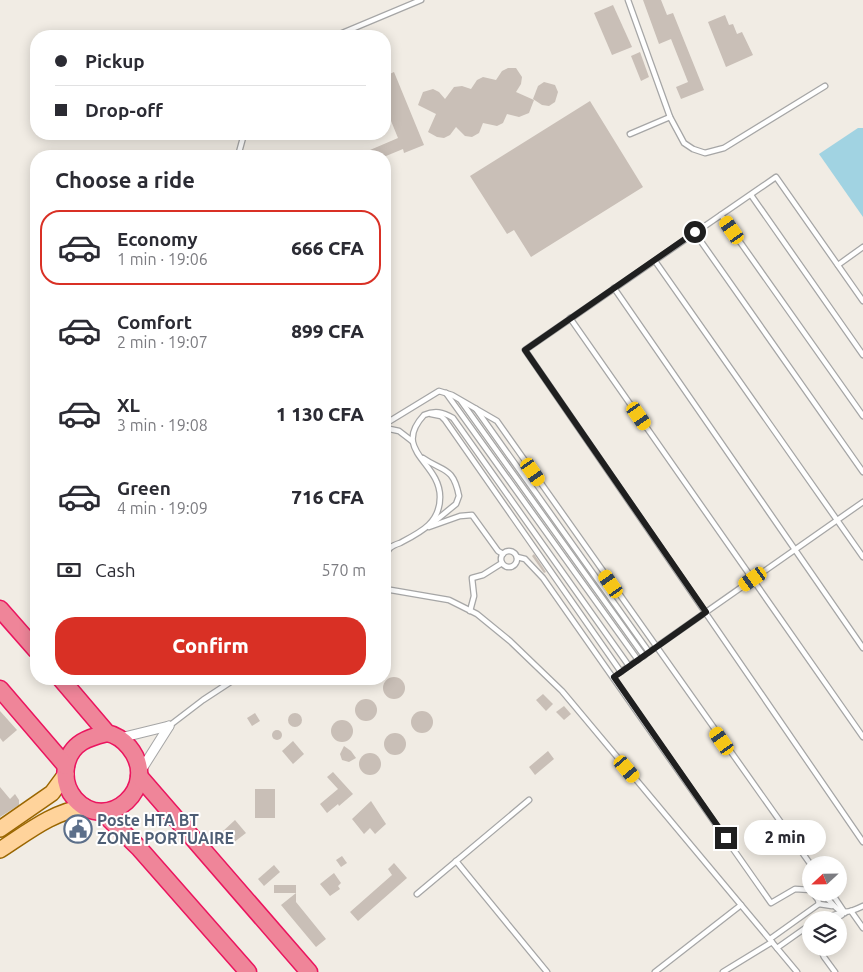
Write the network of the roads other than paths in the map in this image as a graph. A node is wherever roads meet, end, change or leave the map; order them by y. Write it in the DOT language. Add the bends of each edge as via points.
graph roads {
  1 [pos="421,0"];
  2 [pos="628,0"];
  3 [pos="349,30"];
  4 [pos="825,86"];
  5 [pos="670,117"];
  6 [pos="630,134"];
  7 [pos="751,194"];
  8 [pos="721,215"];
  9 [pos="695,232"];
  10 [pos="863,247"];
  11 [pos="655,261"];
  12 [pos="838,265"];
  13 [pos="614,288"];
  14 [pos="863,301"];
  15 [pos="570,318"];
  16 [pos="863,355"];
  17 [pos="446,392"];
  18 [pos="460,399"];
  19 [pos="474,406"];
  20 [pos="424,415"];
  21 [pos="863,416"];
  22 [pos="391,420"];
  23 [pos="391,429"];
  24 [pos="412,440"];
  25 [pos="418,454"];
  26 [pos="863,472"];
  27 [pos="863,502"];
  28 [pos="837,520"];
  29 [pos="427,527"];
  30 [pos="391,547"];
  31 [pos="795,550"];
  32 [pos="503,554"];
  33 [pos="517,557"];
  34 [pos="863,557"];
  35 [pos="502,563"];
  36 [pos="753,579"];
  37 [pos="391,590"];
  38 [pos="0,609"];
  39 [pos="470,611"];
  40 [pos="706,612"];
  41 [pos="30,643"];
  42 [pos="656,647"];
  43 [pos="863,648"];
  44 [pos="649,652"];
  45 [pos="644,656"];
  46 [pos="638,660"];
  47 [pos="629,666"];
  48 [pos="621,672"];
  49 [pos="614,677"];
  50 [pos="67,685"];
  51 [pos="227,685"];
  52 [pos="0,689"];
  53 [pos="169,726"];
  54 [pos="114,736"];
  55 [pos="863,737"];
  56 [pos="66,770"];
  57 [pos="140,774"];
  58 [pos="529,800"];
  59 [pos="85,807"];
  60 [pos="102,812"];
  61 [pos="0,829"];
  62 [pos="863,842"];
  63 [pos="0,850"];
  64 [pos="805,856"];
  65 [pos="456,862"];
  66 [pos="802,890"];
  67 [pos="417,894"];
  68 [pos="818,901"];
  69 [pos="827,901"];
  70 [pos="839,901"];
  71 [pos="819,904"];
  72 [pos="741,905"];
  73 [pos="832,906"];
  74 [pos="863,906"];
  75 [pos="848,912"];
  76 [pos="863,928"];
  77 [pos="802,930"];
  78 [pos="771,940"];
  79 [pos="777,948"];
  80 [pos="824,956"];
  81 [pos="248,972"];
  82 [pos="309,972"];
  83 [pos="547,972"];
  84 [pos="655,972"];
  85 [pos="723,972"];
  86 [pos="797,972"];
  87 [pos="835,972"];
  1 -- 3 [label="lane"];
  2 -- 5 [label="lane"];
  4 -- 5 [label="lane" via="751,133 724,148 705,153 684,143"];
  5 -- 6 [label="lane"];
  7 -- 8 [label="lane"];
  7 -- 12 [label="lane" via="776,177"];
  7 -- 16 [label="lane"];
  8 -- 9 [label="lane"];
  8 -- 21 [label="lane"];
  9 -- 11 [label="lane"];
  9 -- 26 [label="lane"];
  10 -- 12 [label="lane"];
  11 -- 13 [label="lane"];
  11 -- 28 [label="lane"];
  12 -- 14 [label="lane"];
  13 -- 15 [label="lane"];
  13 -- 31 [label="lane"];
  15 -- 36 [label="lane"];
  15 -- 40 [label="lane" via="525,350"];
  17 -- 18 [label="lane"];
  17 -- 22 [label="lane" via="434,392"];
  17 -- 46 [label="lane"];
  18 -- 19 [label="lane"];
  18 -- 45 [label="lane"];
  19 -- 42 [label="lane" via="498,421"];
  19 -- 44 [label="lane"];
  20 -- 24 [label="lane" via="413,431"];
  20 -- 47 [label="lane" via="440,412 453,418"];
  20 -- 48 [label="lane" via="441,416 445,420"];
  23 -- 24 [label="lane"];
  24 -- 25 [label="lane"];
  25 -- 29 [label="lane" via="434,476 440,496 434,521"];
  25 -- 29 [label="lane" via="443,467 459,496 450,509"];
  27 -- 28 [label="lane"];
  28 -- 31 [label="lane"];
  28 -- 34 [label="lane"];
  29 -- 30 [label="lane"];
  29 -- 32 [label="lane" via="472,515"];
  31 -- 36 [label="lane"];
  31 -- 43 [label="lane"];
  32 -- 33 [label="lane" via="510,551"];
  32 -- 35 [label="lane"];
  33 -- 35 [label="lane" via="512,566"];
  33 -- 49 [label="lane" via="525,558 543,578"];
  35 -- 39 [label="lane" via="472,578 474,596"];
  36 -- 40 [label="lane"];
  36 -- 55 [label="lane"];
  37 -- 39 [label="lane" via="449,600"];
  38 -- 41 [label="highway"];
  39 -- 72 [label="lane" via="510,641 562,691"];
  40 -- 42 [label="lane"];
  40 -- 62 [label="lane"];
  42 -- 44 [label="lane"];
  42 -- 64 [label="lane"];
  44 -- 45 [label="lane"];
  45 -- 46 [label="lane"];
  46 -- 47 [label="lane"];
  47 -- 48 [label="lane"];
  48 -- 49 [label="lane"];
  49 -- 66 [label="lane" via="772,903 795,890"];
  50 -- 54 [label="highway"];
  51 -- 53 [label="lane"];
  52 -- 56 [label="highway"];
  53 -- 54 [label="street"];
  53 -- 57 [label="street"];
  54 -- 56 [label="highway" via="82,742 74,749"];
  54 -- 57 [label="highway" via="133,751"];
  56 -- 59 [label="highway" via="69,791"];
  56 -- 61 [label="main road" via="52,793"];
  57 -- 60 [label="highway" via="134,794 127,802"];
  57 -- 82 [label="highway"];
  58 -- 65 [label="lane"];
  59 -- 60 [label="highway"];
  59 -- 63 [label="main road" via="62,811 48,818"];
  60 -- 81 [label="highway"];
  65 -- 67 [label="lane"];
  65 -- 83 [label="lane"];
  68 -- 71 [label="lane"];
  69 -- 73 [label="lane"];
  70 -- 75 [label="lane"];
  71 -- 73 [label="lane"];
  71 -- 78 [label="lane"];
  72 -- 78 [label="lane"];
  72 -- 84 [label="lane"];
  73 -- 75 [label="lane" via="839,912"];
  74 -- 75 [label="lane"];
  75 -- 76 [label="lane"];
  77 -- 79 [label="lane"];
  78 -- 79 [label="lane"];
  78 -- 85 [label="lane"];
  79 -- 86 [label="lane"];
  80 -- 87 [label="lane"];
}
